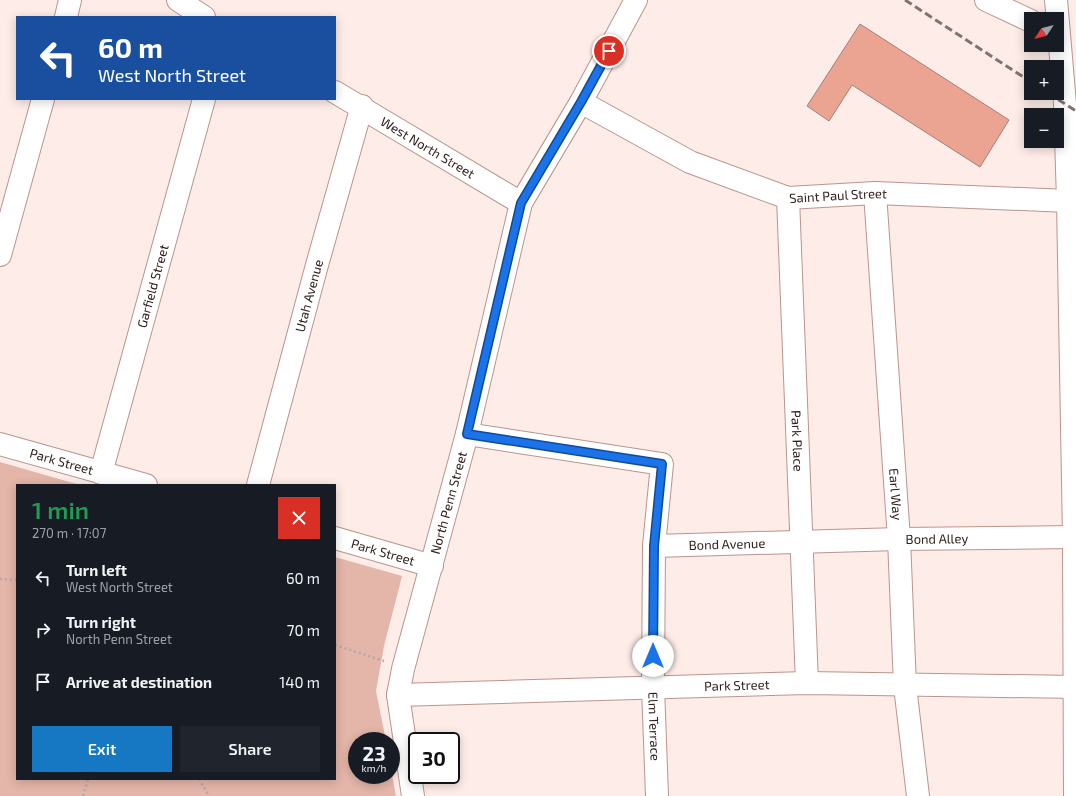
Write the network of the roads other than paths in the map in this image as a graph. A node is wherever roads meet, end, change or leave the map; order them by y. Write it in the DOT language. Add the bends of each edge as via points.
graph roads {
  1 [pos="70,0"];
  2 [pos="178,0"];
  3 [pos="636,0"];
  4 [pos="986,0"];
  5 [pos="1056,0"];
  6 [pos="1057,12"];
  7 [pos="66,16"];
  8 [pos="202,16"];
  9 [pos="1024,17"];
  10 [pos="1060,52"];
  11 [pos="336,93"];
  12 [pos="43,100"];
  13 [pos="204,100"];
  14 [pos="581,102"];
  15 [pos="362,106"];
  16 [pos="875,193"];
  17 [pos="788,198"];
  18 [pos="1068,201"];
  19 [pos="521,203"];
  20 [pos="0,256"];
  21 [pos="467,434"];
  22 [pos="0,444"];
  23 [pos="101,473"];
  24 [pos="142,484"];
  25 [pos="258,484"];
  26 [pos="1074,537"];
  27 [pos="336,538"];
  28 [pos="899,539"];
  29 [pos="800,542"];
  30 [pos="654,546"];
  31 [pos="432,566"];
  32 [pos="807,683"];
  33 [pos="905,686"];
  34 [pos="653,687"];
  35 [pos="1075,688"];
  36 [pos="398,696"];
  37 [pos="413,796"];
  38 [pos="656,796"];
  39 [pos="918,796"];
  40 [pos="1075,796"];
  1 -- 7 [label="street"];
  2 -- 8 [label="street"];
  3 -- 14 [label="street, North Penn Street"];
  4 -- 9 [label="street"];
  5 -- 6 [label="street"];
  10 -- 18 [label="street" via="1065,104"];
  11 -- 15 [label="street, West North Street"];
  12 -- 20 [label="street"];
  13 -- 23 [label="street, Garfield Street"];
  14 -- 17 [label="street, Saint Paul Street" via="690,162"];
  14 -- 19 [label="street, North Penn Street"];
  15 -- 19 [label="street, West North Street"];
  15 -- 25 [label="street, Utah Avenue"];
  16 -- 17 [label="street, Saint Paul Street"];
  16 -- 18 [label="street, Saint Paul Street"];
  16 -- 28 [label="street, Earl Way"];
  17 -- 29 [label="street, Park Place"];
  18 -- 26 [label="street"];
  19 -- 21 [label="street, North Penn Street"];
  21 -- 30 [label="street, Elm Terrace" via="662,464"];
  21 -- 31 [label="street, North Penn Street"];
  22 -- 23 [label="street, Park Street"];
  23 -- 24 [label="street, Park Street"];
  26 -- 28 [label="street, Bond Alley"];
  26 -- 35 [label="street"];
  27 -- 31 [label="street, Park Street"];
  28 -- 29 [label="street, Bond Alley"];
  28 -- 33 [label="street, Earl Way"];
  29 -- 30 [label="street, Bond Avenue"];
  29 -- 32 [label="street, Park Place"];
  30 -- 34 [label="street, Elm Terrace"];
  31 -- 36 [label="street, North Penn Street"];
  32 -- 33 [label="street, Park Street"];
  32 -- 34 [label="street, Park Street"];
  33 -- 35 [label="street, Park Street"];
  33 -- 39 [label="street, Earl Way"];
  34 -- 36 [label="street, Park Street"];
  34 -- 38 [label="street, Elm Terrace"];
  35 -- 40 [label="street"];
  36 -- 37 [label="street, North Penn Street"];
}
